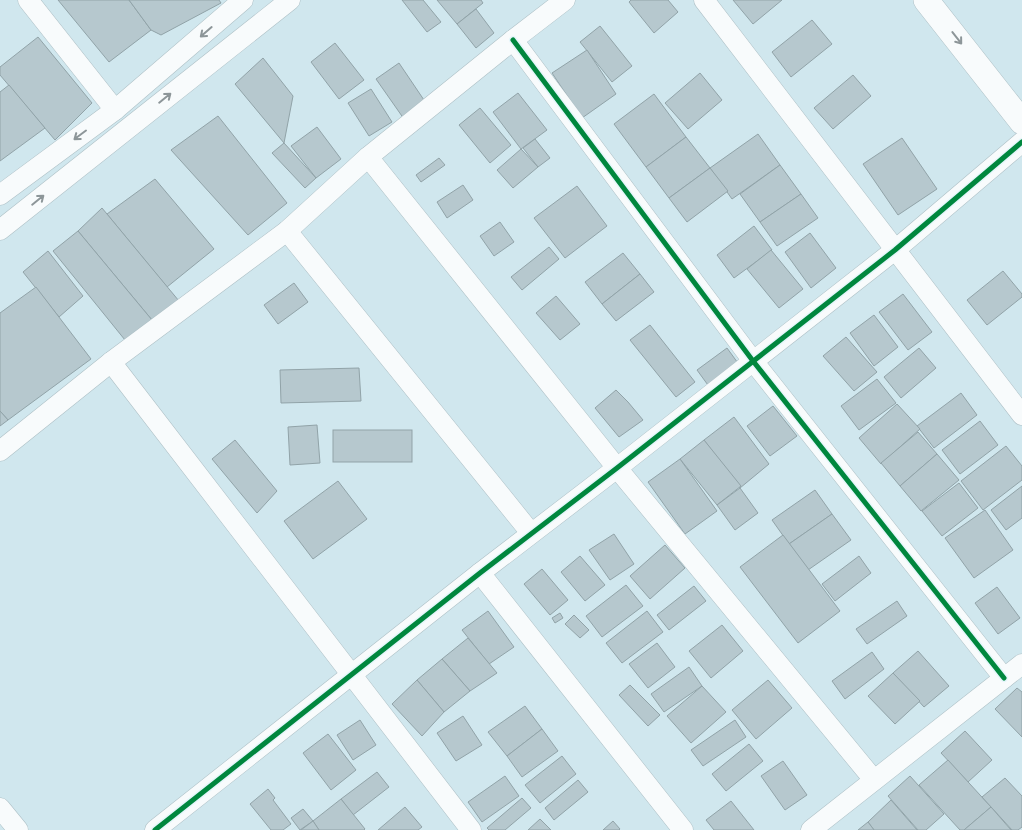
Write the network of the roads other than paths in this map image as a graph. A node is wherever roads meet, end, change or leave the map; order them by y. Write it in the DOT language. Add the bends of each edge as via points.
graph roads {
  1 [pos="28,0"];
  2 [pos="242,0"];
  3 [pos="290,0"];
  4 [pos="565,0"];
  5 [pos="704,0"];
  6 [pos="926,0"];
  7 [pos="513,40"];
  8 [pos="114,110"];
  9 [pos="1022,122"];
  10 [pos="1022,142"];
  11 [pos="368,157"];
  12 [pos="0,195"];
  13 [pos="0,230"];
  14 [pos="287,231"];
  15 [pos="895,250"];
  16 [pos="753,361"];
  17 [pos="111,362"];
  18 [pos="1022,415"];
  19 [pos="0,451"];
  20 [pos="617,468"];
  21 [pos="531,533"];
  22 [pos="480,572"];
  23 [pos="1022,664"];
  24 [pos="351,674"];
  25 [pos="1004,678"];
  26 [pos="874,780"];
  27 [pos="0,808"];
  28 [pos="18,830"];
  29 [pos="155,830"];
  30 [pos="471,830"];
  31 [pos="684,830"];
  32 [pos="811,830"];
  1 -- 8 [label="street"];
  2 -- 8 [label="street, one-way"];
  13 -- 3 [label="street, one-way"];
  4 -- 7 [label="street"];
  5 -- 15 [label="street"];
  6 -- 9 [label="street, one-way"];
  7 -- 11 [label="street"];
  7 -- 16 [label="street"];
  8 -- 12 [label="street, one-way"];
  10 -- 15 [label="street"];
  11 -- 14 [label="street"];
  11 -- 20 [label="street"];
  14 -- 17 [label="street"];
  14 -- 21 [label="street"];
  15 -- 16 [label="street"];
  15 -- 18 [label="street"];
  16 -- 20 [label="street"];
  16 -- 25 [label="street"];
  17 -- 19 [label="street"];
  17 -- 24 [label="street"];
  20 -- 21 [label="street"];
  20 -- 26 [label="street"];
  21 -- 22 [label="street"];
  22 -- 24 [label="street"];
  22 -- 31 [label="street"];
  23 -- 25 [label="street"];
  24 -- 29 [label="street"];
  24 -- 30 [label="street"];
  25 -- 26 [label="street"];
  26 -- 32 [label="street"];
  27 -- 28 [label="street"];
}
